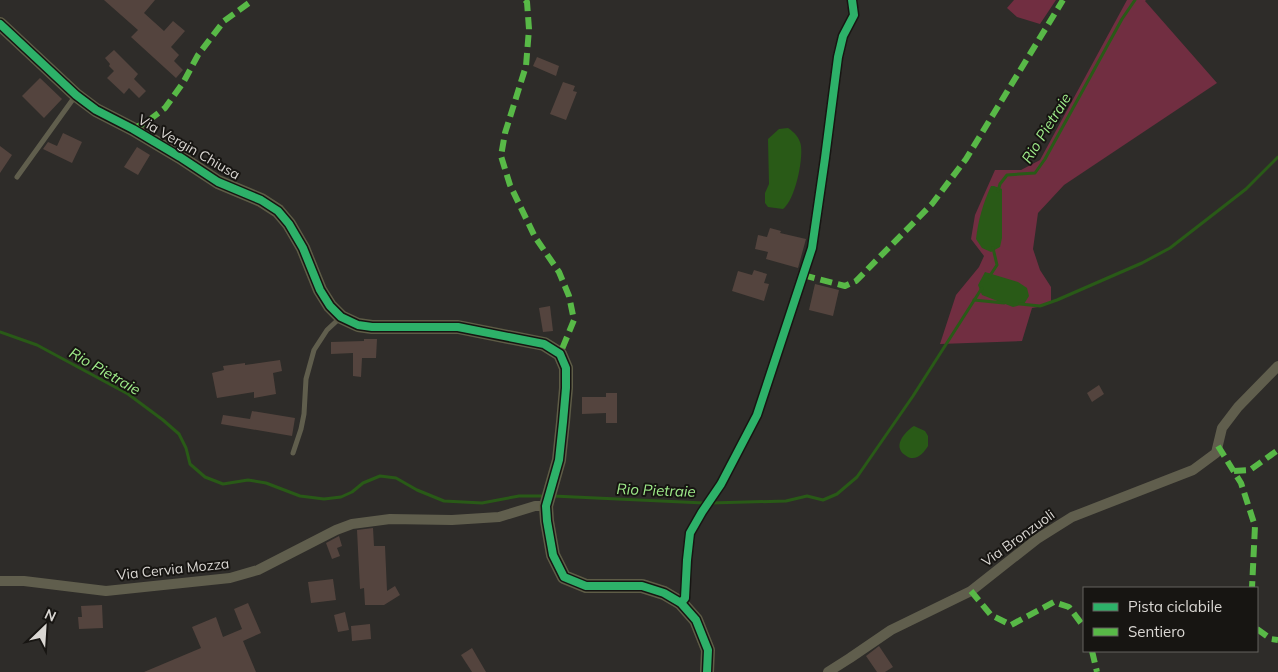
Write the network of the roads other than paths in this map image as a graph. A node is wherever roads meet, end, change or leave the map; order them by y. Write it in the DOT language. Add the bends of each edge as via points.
graph roads {
  1 [pos="852,0"];
  2 [pos="0,24"];
  3 [pos="76,94"];
  4 [pos="17,177"];
  5 [pos="341,317"];
  6 [pos="1278,366"];
  7 [pos="293,453"];
  8 [pos="546,506"];
  9 [pos="0,581"];
  10 [pos="681,604"];
  11 [pos="707,672"];
  12 [pos="828,672"];
  1 -- 10 [label="street" via="854,15 838,57 812,248 757,415 690,534 685,598"];
  2 -- 3 [label="street, Via Vergin Chiusa"];
  3 -- 4 [label="lane"];
  3 -- 5 [label="street, Via Vergin Chiusa" via="96,110 218,182 278,211 303,248 320,290"];
  5 -- 7 [label="lane" via="327,330 314,350 306,378 301,429"];
  5 -- 8 [label="street, Via Vergin Chiusa" via="372,327 458,327 544,344 560,354 566,368 563,422 559,460"];
  6 -- 12 [label="street, Via Bronzuoli" via="1222,428 1216,454 1193,470 1072,517 1037,539 971,591 891,630"];
  8 -- 9 [label="street, Via Cervia Mozza" via="498,517 390,519 352,524 258,570 230,578 106,591"];
  8 -- 10 [label="street, Via Vergin Chiusa" via="553,555 564,577 586,586 642,586 664,593"];
  10 -- 11 [label="street, Via Vergin Chiusa" via="696,620 708,650"];
}
